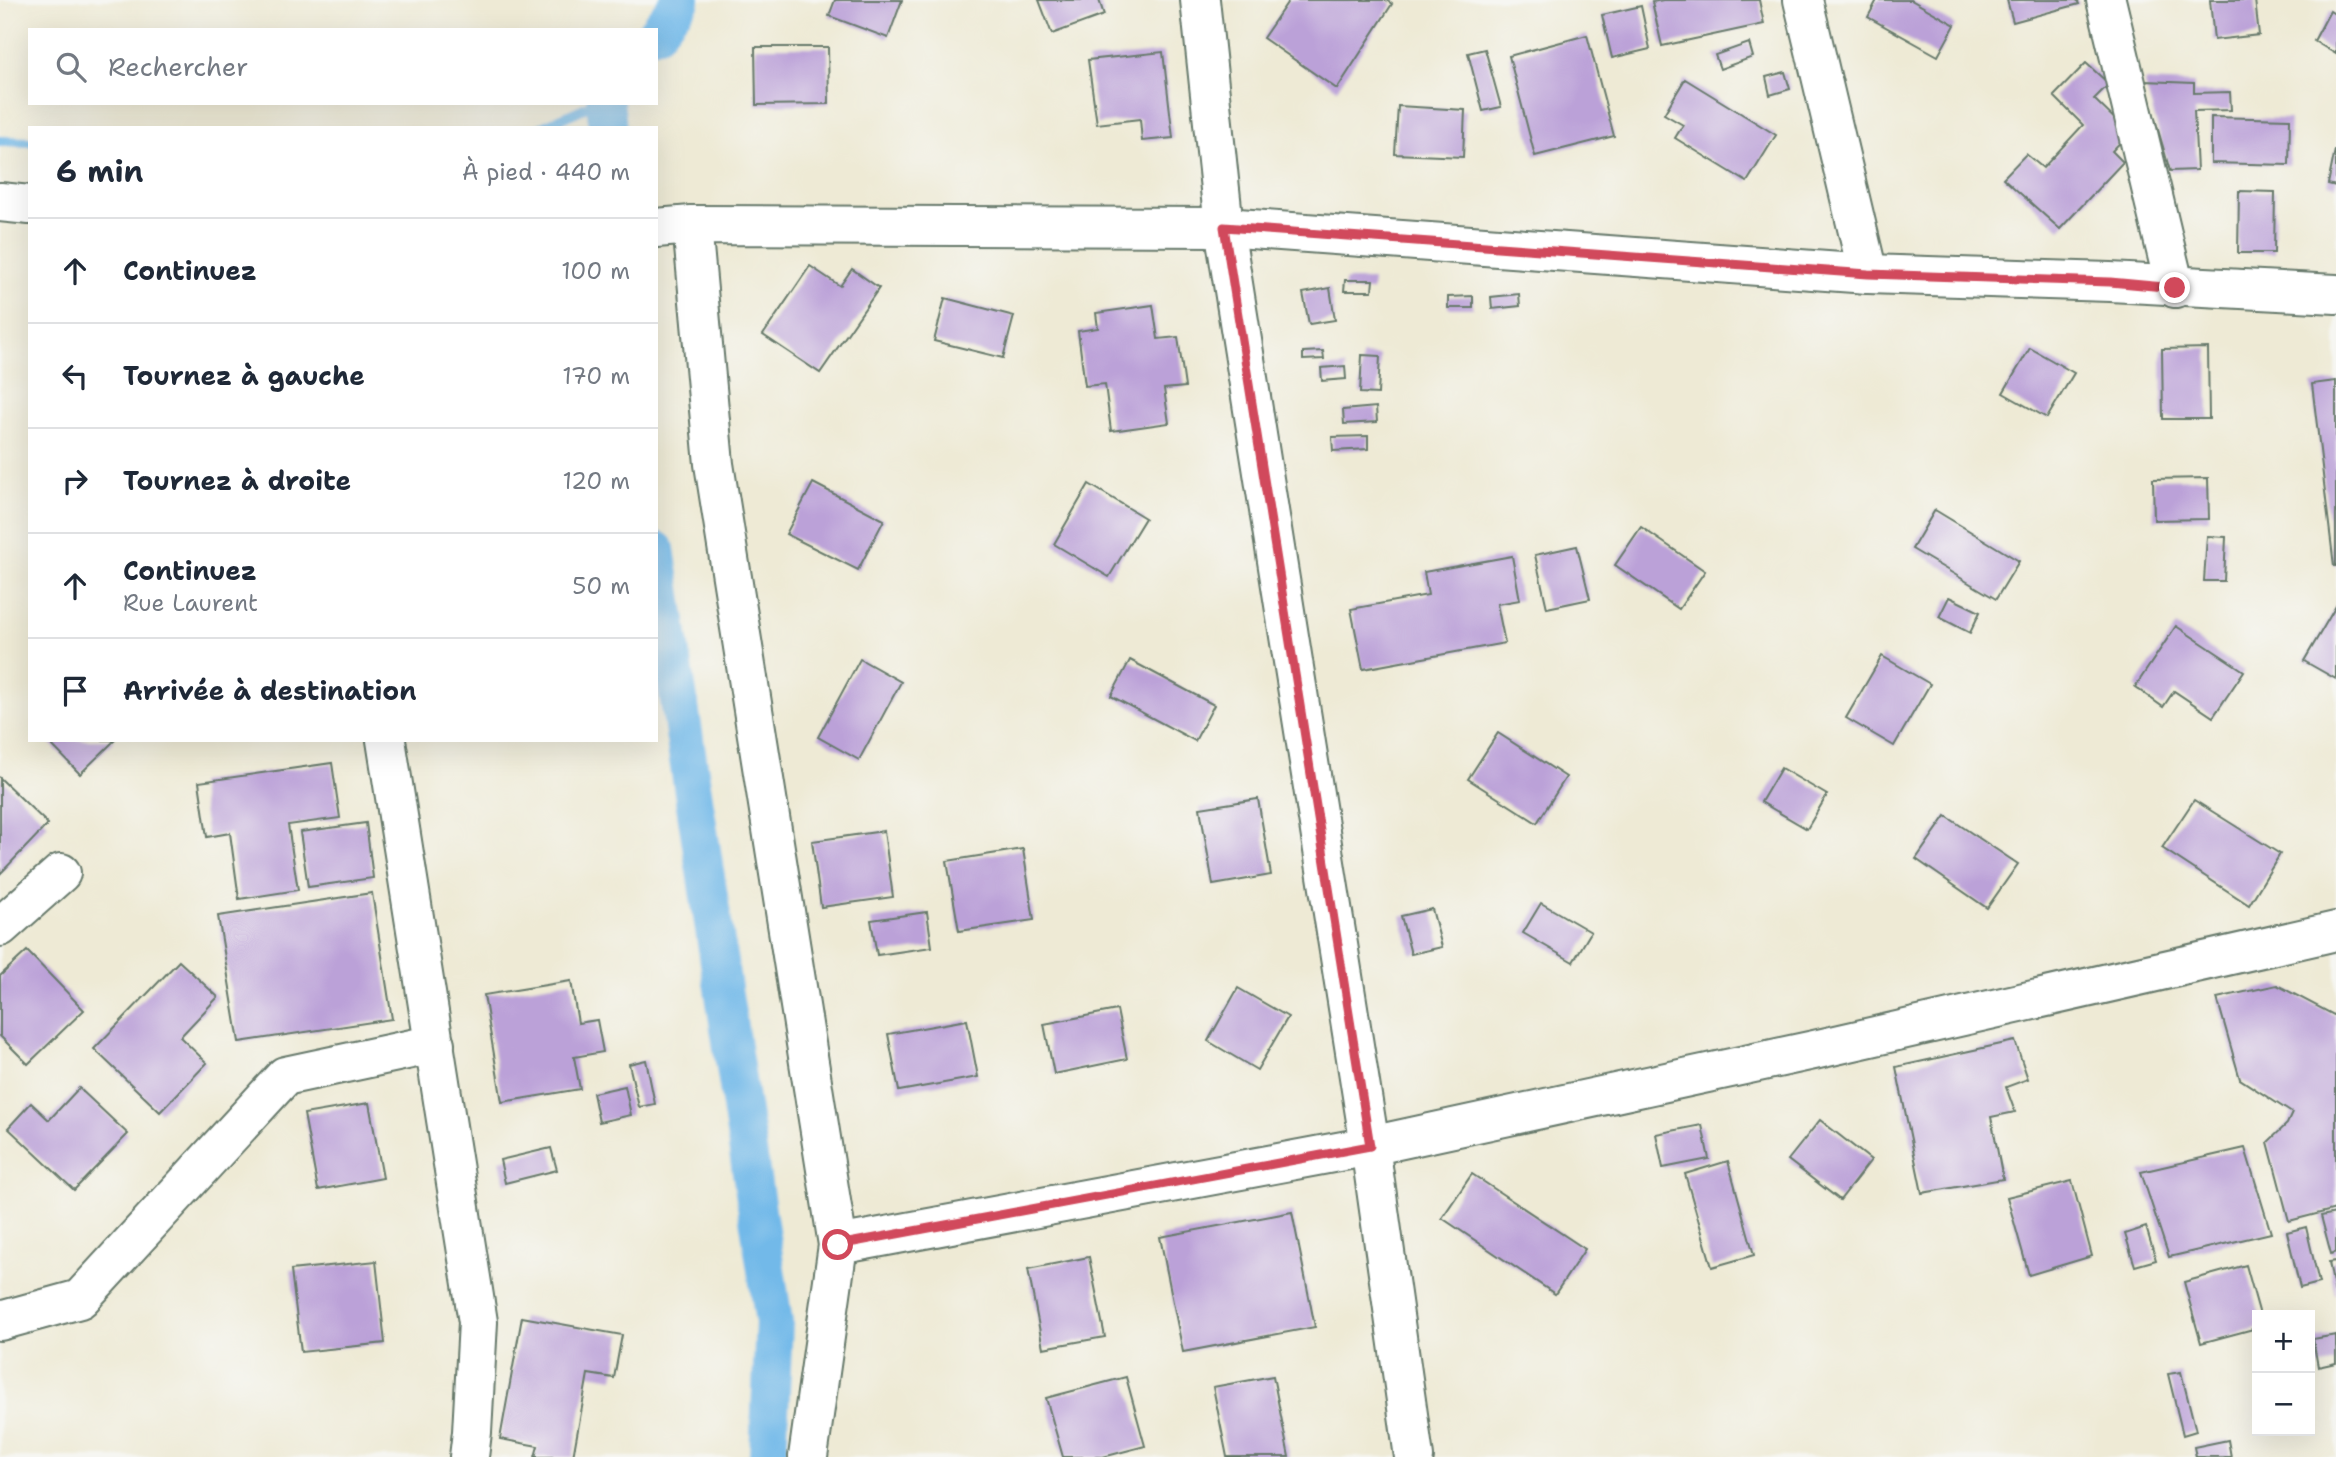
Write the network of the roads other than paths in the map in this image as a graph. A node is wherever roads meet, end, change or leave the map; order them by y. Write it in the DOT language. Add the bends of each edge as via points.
graph roads {
  1 [pos="1200,0"];
  2 [pos="1803,0"];
  3 [pos="2106,0"];
  4 [pos="0,202"];
  5 [pos="28,205"];
  6 [pos="669,227"];
  7 [pos="1224,227"];
  8 [pos="1868,274"];
  9 [pos="2175,288"];
  10 [pos="2336,294"];
  11 [pos="386,742"];
  12 [pos="61,873"];
  13 [pos="0,928"];
  14 [pos="2336,931"];
  15 [pos="435,1044"];
  16 [pos="1370,1146"];
  17 [pos="838,1245"];
  18 [pos="0,1321"];
  19 [pos="469,1457"];
  20 [pos="808,1457"];
  21 [pos="1415,1457"];
  1 -- 7 [label="street"];
  2 -- 8 [label="street"];
  3 -- 9 [label="street"];
  4 -- 5 [label="street"];
  6 -- 7 [label="street"];
  6 -- 17 [label="street" via="714,464"];
  7 -- 8 [label="street"];
  7 -- 16 [label="street"];
  8 -- 9 [label="street"];
  9 -- 10 [label="street"];
  11 -- 15 [label="street"];
  12 -- 13 [label="street"];
  14 -- 16 [label="street"];
  15 -- 18 [label="street" via="285,1076 80,1299"];
  15 -- 19 [label="street" via="478,1322"];
  16 -- 17 [label="street"];
  16 -- 21 [label="street"];
  17 -- 20 [label="street"];
}
